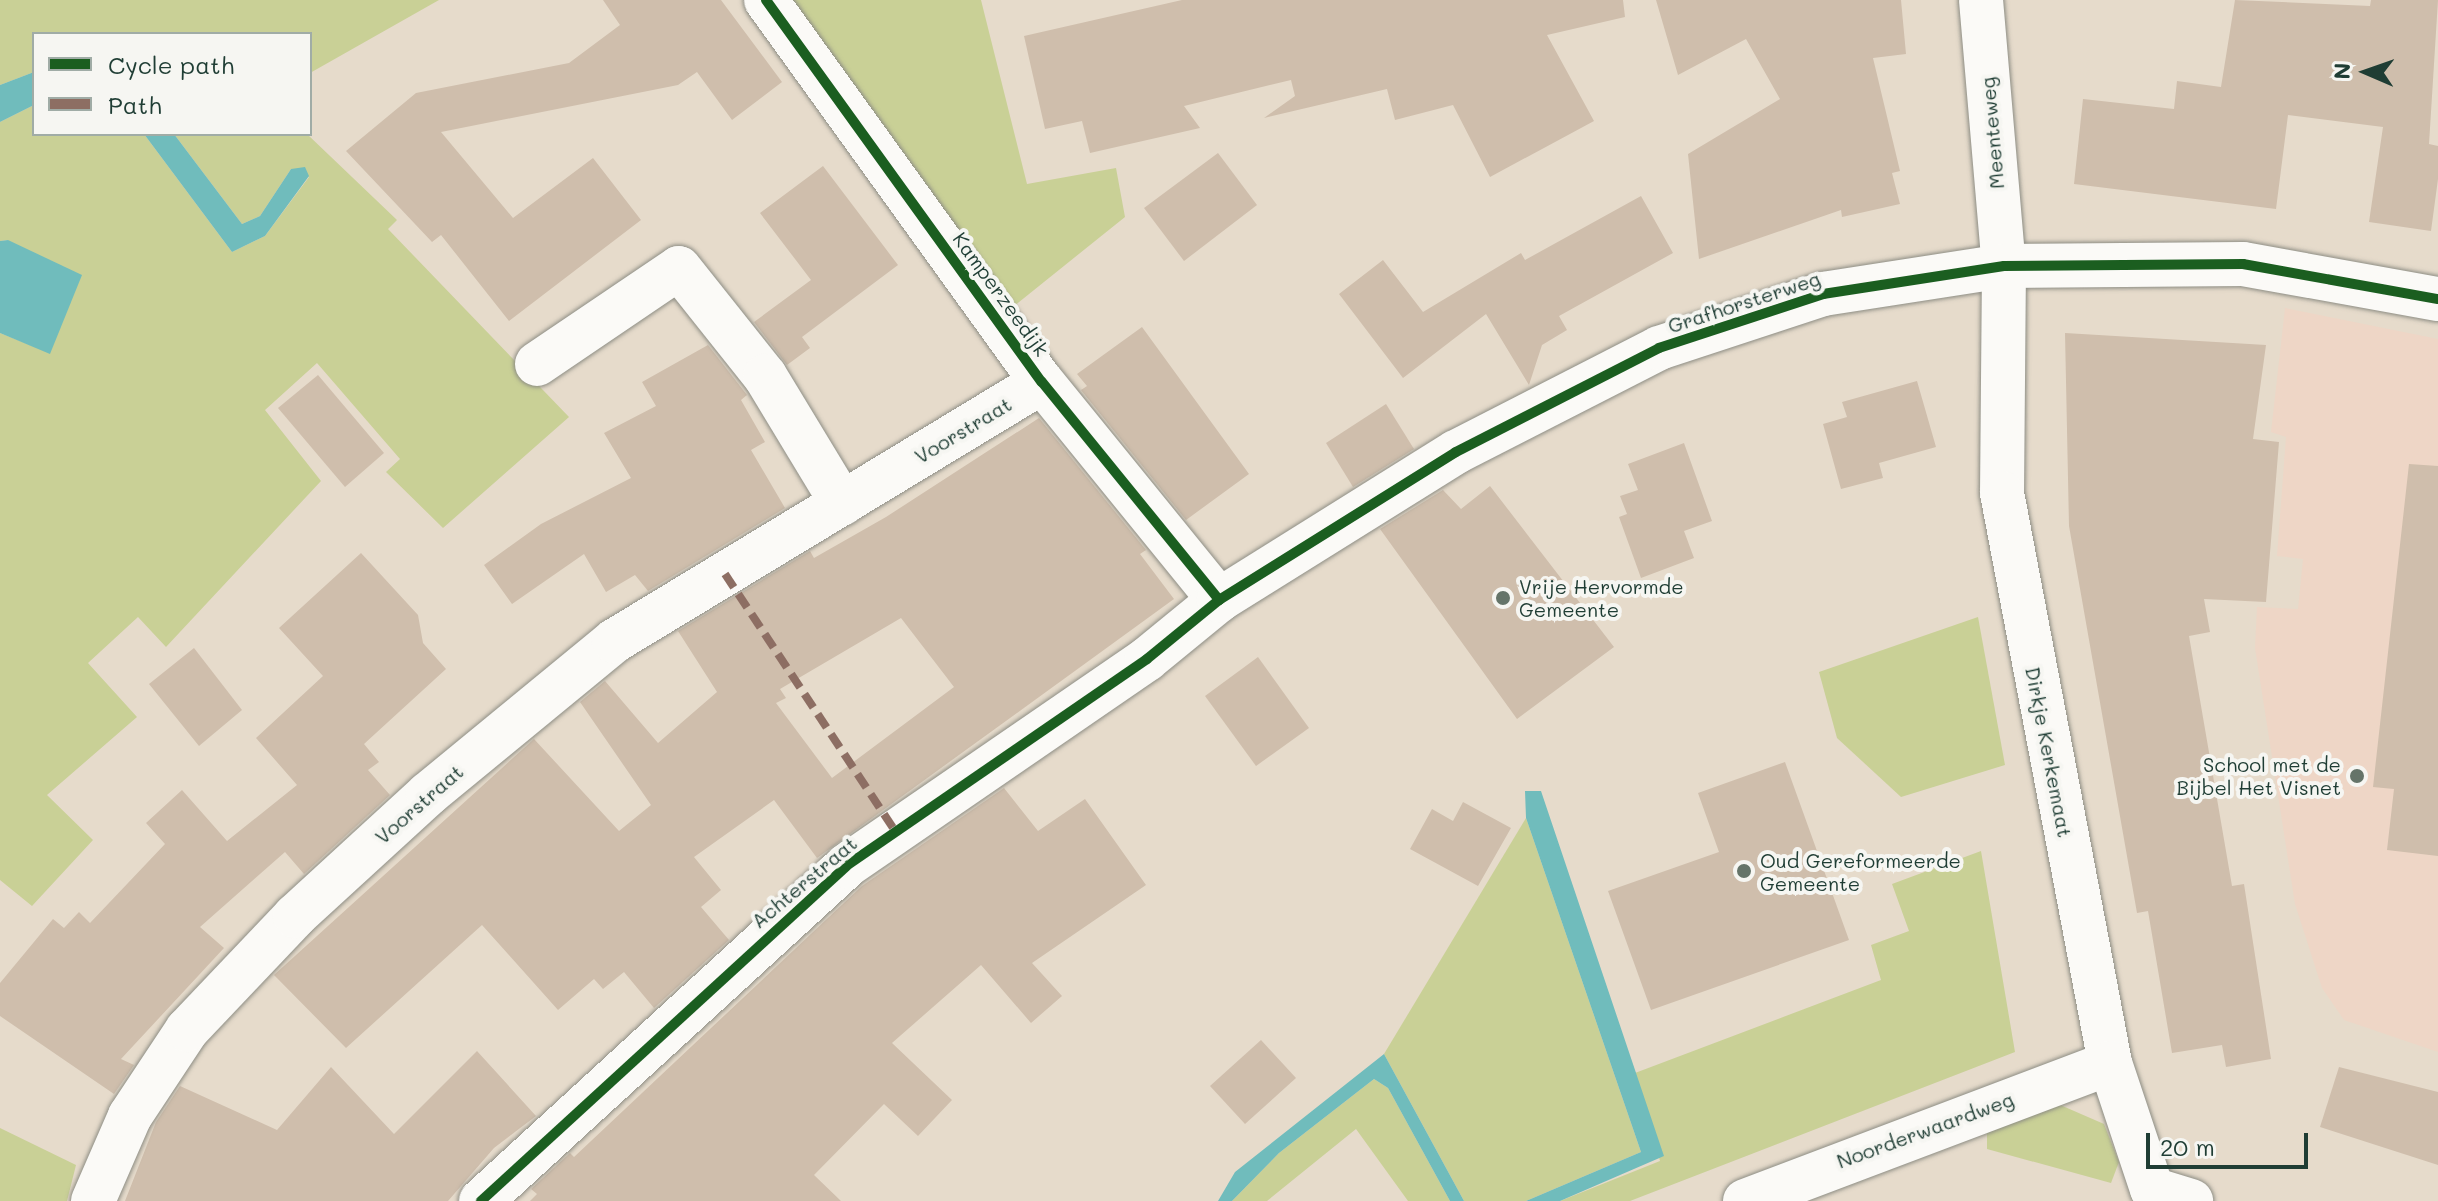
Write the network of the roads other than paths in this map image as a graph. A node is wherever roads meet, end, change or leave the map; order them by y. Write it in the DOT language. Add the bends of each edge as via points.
graph roads {
  1 [pos="766,0"];
  2 [pos="1981,0"];
  3 [pos="2004,266"];
  4 [pos="2438,299"];
  5 [pos="537,364"];
  6 [pos="1042,382"];
  7 [pos="842,503"];
  8 [pos="1219,600"];
  9 [pos="2110,1063"];
  10 [pos="1742,1200"];
  11 [pos="93,1201"];
  12 [pos="481,1201"];
  13 [pos="2191,1201"];
  1 -- 6 [label="street, Kamperzeedijk"];
  2 -- 3 [label="street, Meenteweg"];
  3 -- 4 [label="street, Grafhorsterweg" via="2243,264"];
  3 -- 8 [label="street, Grafhorsterweg" via="1823,294 1659,348 1456,452"];
  3 -- 9 [label="street, Dirkje Kerkemaat" via="2002,493"];
  5 -- 7 [label="street" via="679,268 765,376"];
  6 -- 7 [label="street, Voorstraat"];
  6 -- 8 [label="street, Kamperzeedijk"];
  7 -- 11 [label="street, Voorstraat" via="614,641 306,906 159,1067"];
  8 -- 12 [label="street, Achterstraat" via="1147,659 846,866"];
  9 -- 10 [label="street, Noorderwaardweg"];
  9 -- 13 [label="street, Dirkje Kerkemaat" via="2152,1189"];
}
